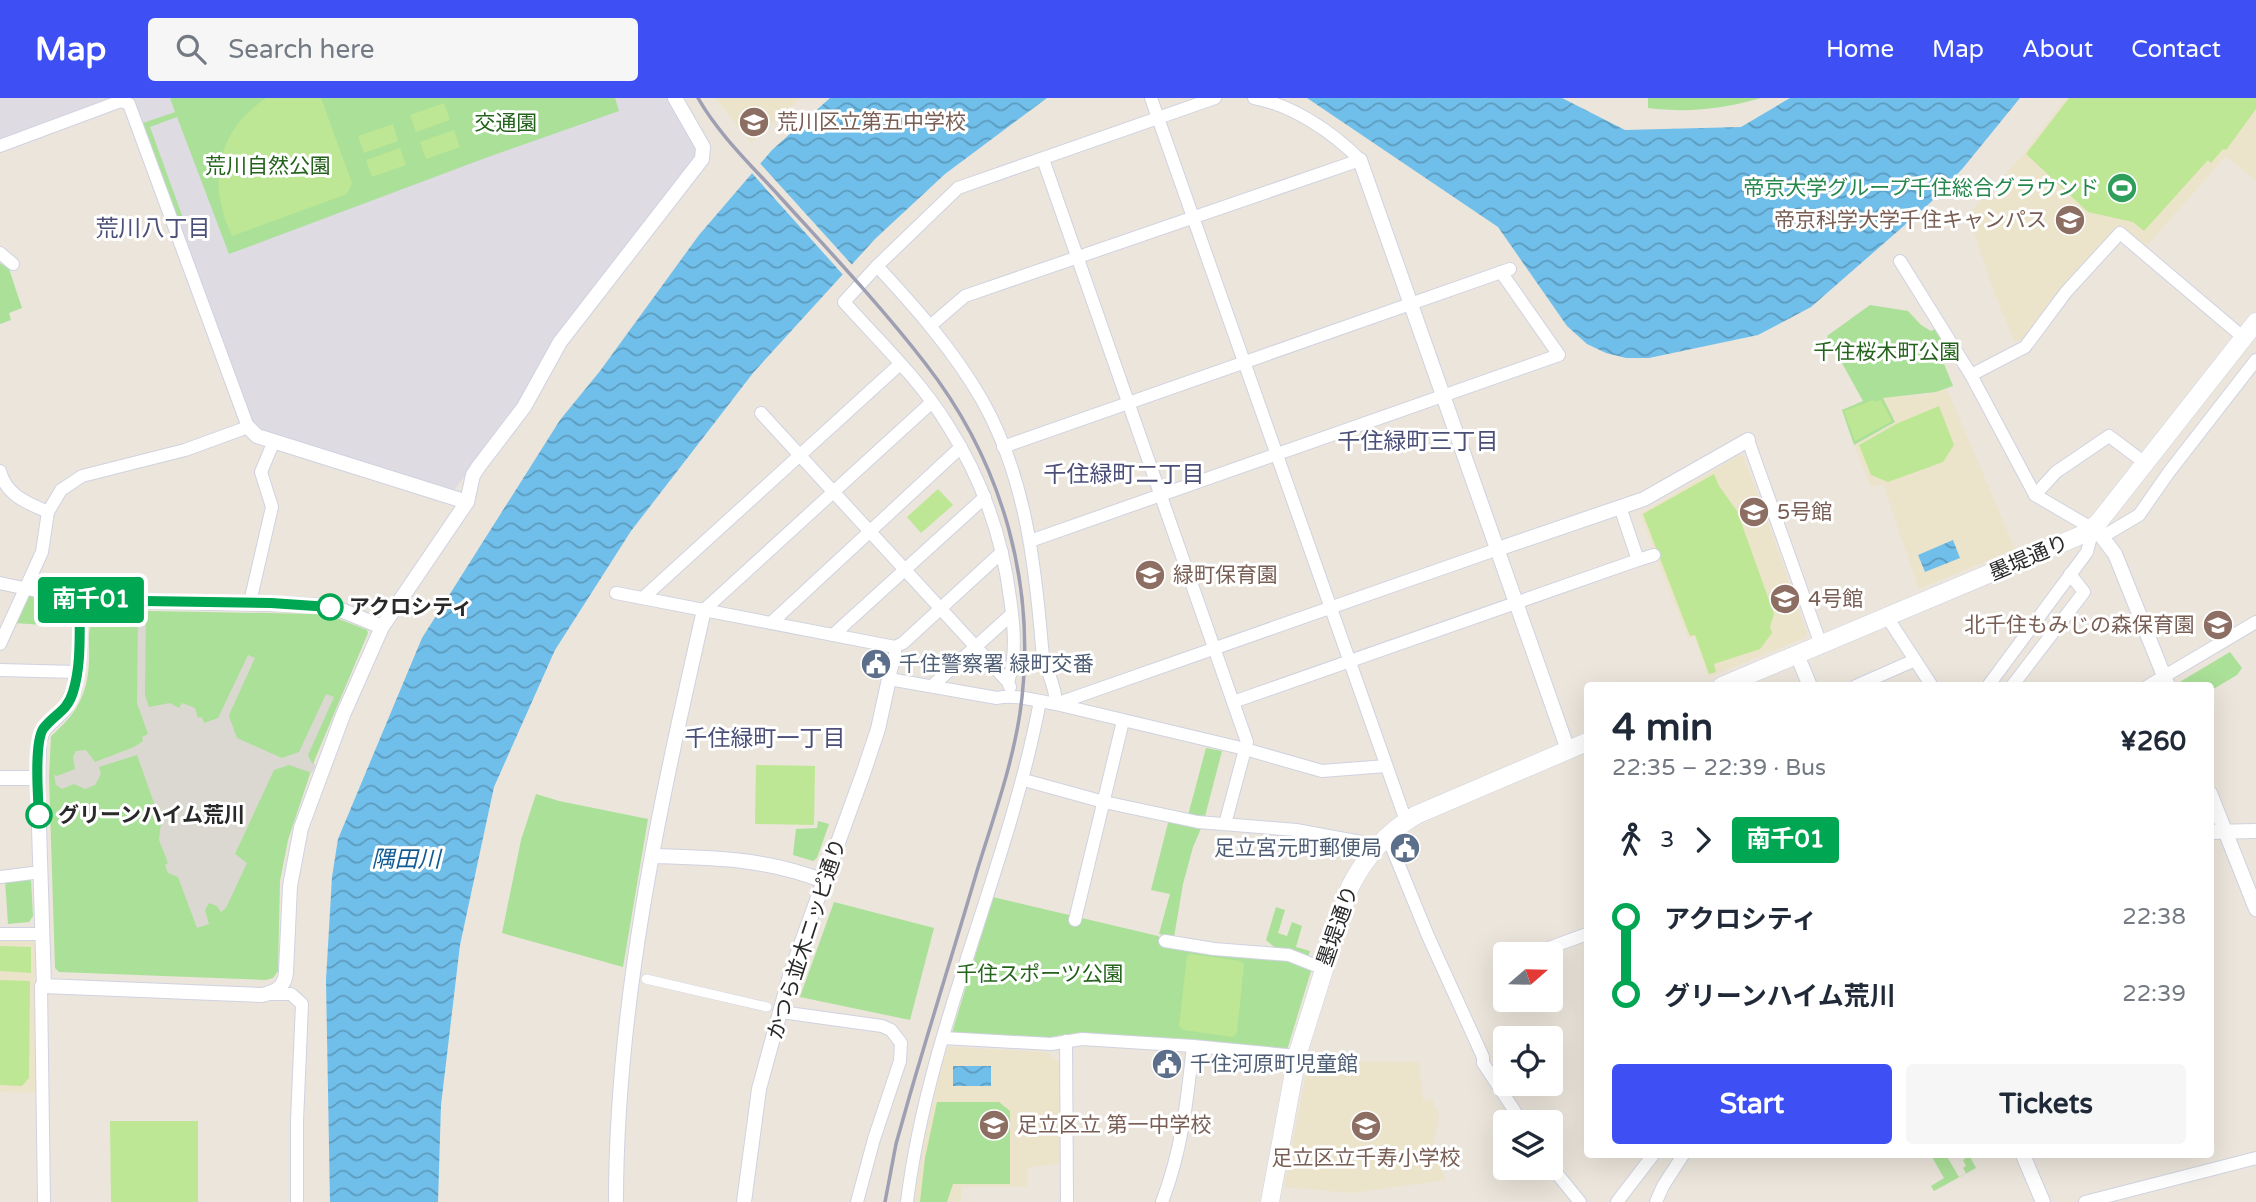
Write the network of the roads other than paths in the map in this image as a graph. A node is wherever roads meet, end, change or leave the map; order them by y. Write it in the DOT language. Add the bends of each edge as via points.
graph roads {
  1 [pos="675,98"];
  2 [pos="1151,98"];
  3 [pos="1215,98"];
  4 [pos="1254,98"];
  5 [pos="1158,117"];
  6 [pos="0,146"];
  7 [pos="1043,159"];
  8 [pos="1360,160"];
  9 [pos="1193,217"];
  10 [pos="0,253"];
  11 [pos="1077,258"];
  12 [pos="1900,261"];
  13 [pos="13,264"];
  14 [pos="877,266"];
  15 [pos="1411,304"];
  16 [pos="2256,322"];
  17 [pos="930,326"];
  18 [pos="2244,338"];
  19 [pos="2256,360"];
  20 [pos="1244,362"];
  21 [pos="900,364"];
  22 [pos="1971,375"];
  23 [pos="1443,396"];
  24 [pos="932,402"];
  25 [pos="1128,402"];
  26 [pos="761,413"];
  27 [pos="248,427"];
  28 [pos="1748,440"];
  29 [pos="274,441"];
  30 [pos="961,447"];
  31 [pos="1003,447"];
  32 [pos="799,455"];
  33 [pos="1277,456"];
  34 [pos="2145,463"];
  35 [pos="0,471"];
  36 [pos="833,492"];
  37 [pos="2035,495"];
  38 [pos="1161,496"];
  39 [pos="985,497"];
  40 [pos="467,502"];
  41 [pos="1620,507"];
  42 [pos="48,512"];
  43 [pos="869,532"];
  44 [pos="2097,533"];
  45 [pos="1031,541"];
  46 [pos="1497,549"];
  47 [pos="1002,552"];
  48 [pos="1654,555"];
  49 [pos="1638,560"];
  50 [pos="905,570"];
  51 [pos="2070,574"];
  52 [pos="0,583"];
  53 [pos="26,589"];
  54 [pos="616,593"];
  55 [pos="644,597"];
  56 [pos="80,600"];
  57 [pos="250,602"];
  58 [pos="1517,602"];
  59 [pos="941,608"];
  60 [pos="1331,608"];
  61 [pos="704,610"];
  62 [pos="1012,614"];
  63 [pos="1887,617"];
  64 [pos="2256,622"];
  65 [pos="771,624"];
  66 [pos="382,628"];
  67 [pos="833,635"];
  68 [pos="1,641"];
  69 [pos="1821,645"];
  70 [pos="976,646"];
  71 [pos="895,647"];
  72 [pos="1214,649"];
  73 [pos="1797,655"];
  74 [pos="1915,660"];
  75 [pos="1349,661"];
  76 [pos="0,670"];
  77 [pos="77,672"];
  78 [pos="889,680"];
  79 [pos="2166,681"];
  80 [pos="1008,682"];
  81 [pos="1732,682"];
  82 [pos="1808,682"];
  83 [pos="1865,682"];
  84 [pos="1929,682"];
  85 [pos="1991,682"];
  86 [pos="2015,682"];
  87 [pos="932,686"];
  88 [pos="1013,695"];
  89 [pos="1040,701"];
  90 [pos="1233,702"];
  91 [pos="1056,704"];
  92 [pos="1123,721"];
  93 [pos="1584,743"];
  94 [pos="1245,749"];
  95 [pos="1568,750"];
  96 [pos="1386,766"];
  97 [pos="0,778"];
  98 [pos="38,778"];
  99 [pos="1024,780"];
  100 [pos="1104,802"];
  101 [pos="2214,803"];
  102 [pos="1406,821"];
  103 [pos="1225,824"];
  104 [pos="2256,831"];
  105 [pos="2214,832"];
  106 [pos="2226,832"];
  107 [pos="1379,844"];
  108 [pos="652,856"];
  109 [pos="41,872"];
  110 [pos="0,877"];
  111 [pos="824,881"];
  112 [pos="2256,909"];
  113 [pos="1075,920"];
  114 [pos="0,934"];
  115 [pos="43,934"];
  116 [pos="1584,935"];
  117 [pos="1165,941"];
  118 [pos="1563,943"];
  119 [pos="1324,969"];
  120 [pos="646,979"];
  121 [pos="44,986"];
  122 [pos="262,995"];
  123 [pos="774,1009"];
  124 [pos="943,1038"];
  125 [pos="1066,1041"];
  126 [pos="1193,1046"];
  127 [pos="1297,1056"];
  128 [pos="1513,1110"];
  129 [pos="1651,1158"];
  130 [pos="1681,1158"];
  131 [pos="2024,1158"];
  132 [pos="2256,1158"];
  133 [pos="1562,1180"];
  134 [pos="44,1202"];
  135 [pos="297,1202"];
  136 [pos="616,1202"];
  137 [pos="744,1202"];
  138 [pos="857,1202"];
  139 [pos="907,1202"];
  140 [pos="1067,1202"];
  141 [pos="1162,1202"];
  142 [pos="1270,1202"];
  143 [pos="1580,1202"];
  144 [pos="1617,1202"];
  145 [pos="1656,1202"];
  146 [pos="2043,1202"];
  147 [pos="2085,1202"];
  1 -- 40 [label="street" via="703,147 702,159 560,342 524,407 473,475"];
  2 -- 5 [label="street"];
  3 -- 5 [label="street"];
  4 -- 8 [label="street" via="1296,113"];
  5 -- 7 [label="street"];
  5 -- 9 [label="street"];
  6 -- 27 [label="street" via="121,101 129,104"];
  7 -- 11 [label="street"];
  7 -- 14 [label="street" via="958,188"];
  8 -- 9 [label="street"];
  8 -- 15 [label="street"];
  9 -- 11 [label="street"];
  9 -- 20 [label="street"];
  10 -- 13 [label="street"];
  11 -- 17 [label="street" via="965,296"];
  11 -- 25 [label="street"];
  12 -- 22 [label="street"];
  14 -- 17 [label="street"];
  14 -- 21 [label="street" via="844,302"];
  15 -- 20 [label="street"];
  15 -- 23 [label="street"];
  15 -- 23 [label="street" via="1505,270 1559,355"];
  16 -- 18 [label="main road, 墨堤通り"];
  17 -- 31 [label="street" via="984,402"];
  18 -- 22 [label="street" via="2120,233 2066,292 2025,347"];
  18 -- 34 [label="main road, 墨堤通り"];
  19 -- 44 [label="street" via="2138,515"];
  20 -- 25 [label="street"];
  20 -- 33 [label="street"];
  21 -- 24 [label="street"];
  21 -- 32 [label="street"];
  22 -- 37 [label="street"];
  23 -- 33 [label="street"];
  23 -- 46 [label="street"];
  24 -- 30 [label="street"];
  24 -- 36 [label="street"];
  25 -- 31 [label="street"];
  25 -- 38 [label="street"];
  26 -- 32 [label="street"];
  27 -- 29 [label="street" via="257,436"];
  27 -- 42 [label="street" via="185,450 82,476 61,490"];
  28 -- 41 [label="street" via="1644,499"];
  28 -- 69 [label="street"];
  29 -- 40 [label="street"];
  29 -- 57 [label="street" via="261,472 272,507"];
  30 -- 39 [label="street"];
  30 -- 43 [label="street"];
  31 -- 45 [label="street"];
  32 -- 36 [label="street"];
  32 -- 55 [label="street"];
  33 -- 38 [label="street"];
  33 -- 60 [label="street"];
  34 -- 37 [label="street" via="2109,436 2056,472"];
  34 -- 44 [label="main road, 墨堤通り"];
  35 -- 42 [label="street" via="16,496"];
  36 -- 43 [label="street"];
  36 -- 61 [label="street"];
  37 -- 44 [label="street"];
  38 -- 45 [label="street"];
  38 -- 72 [label="street"];
  39 -- 47 [label="street"];
  39 -- 50 [label="street"];
  40 -- 66 [label="street"];
  41 -- 46 [label="street"];
  41 -- 49 [label="street"];
  42 -- 53 [label="street" via="42,552"];
  43 -- 50 [label="street"];
  43 -- 65 [label="street"];
  44 -- 51 [label="street"];
  44 -- 63 [label="main road, 墨堤通り"];
  44 -- 79 [label="street" via="2120,564"];
  45 -- 91 [label="street" via="1042,652"];
  46 -- 58 [label="street"];
  46 -- 60 [label="street"];
  47 -- 59 [label="street"];
  47 -- 62 [label="street"];
  48 -- 49 [label="street"];
  49 -- 58 [label="street"];
  50 -- 59 [label="street"];
  50 -- 67 [label="street"];
  51 -- 85 [label="street"];
  51 -- 86 [label="street" via="2084,592"];
  52 -- 53 [label="street"];
  53 -- 56 [label="street"];
  53 -- 68 [label="street"];
  54 -- 55 [label="street"];
  55 -- 61 [label="street"];
  56 -- 57 [label="street"];
  56 -- 77 [label="street"];
  57 -- 66 [label="street" via="334,607"];
  58 -- 75 [label="street"];
  58 -- 95 [label="street"];
  59 -- 70 [label="street"];
  59 -- 71 [label="street"];
  60 -- 72 [label="street"];
  60 -- 75 [label="street"];
  61 -- 65 [label="street"];
  61 -- 108 [label="street"];
  62 -- 70 [label="street"];
  62 -- 80 [label="street"];
  63 -- 69 [label="main road, 墨堤通り"];
  63 -- 74 [label="street"];
  64 -- 79 [label="street"];
  65 -- 67 [label="street"];
  66 -- 122 [label="street" via="301,828 290,886 286,979 280,989"];
  67 -- 71 [label="street"];
  69 -- 73 [label="main road, 墨堤通り"];
  70 -- 80 [label="street"];
  70 -- 87 [label="street"];
  71 -- 78 [label="street"];
  72 -- 90 [label="street"];
  72 -- 91 [label="street"];
  73 -- 81 [label="main road, 墨堤通り"];
  73 -- 82 [label="street"];
  74 -- 83 [label="street"];
  74 -- 84 [label="street"];
  75 -- 90 [label="street"];
  75 -- 96 [label="street"];
  76 -- 77 [label="street"];
  77 -- 98 [label="street" via="68,705 40,736"];
  78 -- 87 [label="street"];
  78 -- 111 [label="street, かつら並木ニッピ通り" via="868,760"];
  80 -- 88 [label="street"];
  87 -- 88 [label="street" via="997,698"];
  88 -- 89 [label="street"];
  89 -- 91 [label="street"];
  89 -- 99 [label="street"];
  90 -- 94 [label="street" via="1247,742"];
  91 -- 92 [label="street"];
  92 -- 94 [label="street"];
  92 -- 100 [label="street"];
  93 -- 95 [label="main road, 墨堤通り"];
  94 -- 96 [label="street" via="1322,771"];
  94 -- 103 [label="street"];
  95 -- 102 [label="main road, 墨堤通り"];
  96 -- 102 [label="street"];
  97 -- 98 [label="street"];
  98 -- 109 [label="street"];
  99 -- 100 [label="street"];
  99 -- 124 [label="street"];
  100 -- 103 [label="street"];
  100 -- 113 [label="street"];
  101 -- 106 [label="street"];
  102 -- 107 [label="main road, 墨堤通り"];
  103 -- 107 [label="street"];
  104 -- 106 [label="street"];
  105 -- 106 [label="street"];
  106 -- 112 [label="street"];
  107 -- 119 [label="main road, 墨堤通り" via="1350,887"];
  107 -- 128 [label="street" via="1392,848 1483,1063"];
  108 -- 111 [label="street" via="745,859"];
  108 -- 136 [label="street" via="622,1054"];
  109 -- 110 [label="street"];
  109 -- 115 [label="street"];
  111 -- 123 [label="street, かつら並木ニッピ通り"];
  114 -- 115 [label="street"];
  115 -- 121 [label="street"];
  116 -- 118 [label="street"];
  117 -- 119 [label="street" via="1289,955"];
  119 -- 127 [label="main road, 墨堤通り"];
  120 -- 123 [label="street"];
  121 -- 122 [label="street"];
  121 -- 134 [label="street"];
  122 -- 135 [label="street" via="291,994 302,1004"];
  123 -- 137 [label="street, かつら並木ニッピ通り"];
  123 -- 138 [label="street" via="882,1026 901,1043 900,1061"];
  124 -- 125 [label="street"];
  124 -- 139 [label="street"];
  125 -- 126 [label="street"];
  125 -- 140 [label="street"];
  126 -- 127 [label="street"];
  126 -- 141 [label="street" via="1185,1120"];
  127 -- 142 [label="main road, 墨堤通り"];
  129 -- 144 [label="street"];
  130 -- 145 [label="street"];
  131 -- 146 [label="street"];
  132 -- 147 [label="street"];
  133 -- 143 [label="street"];
}
